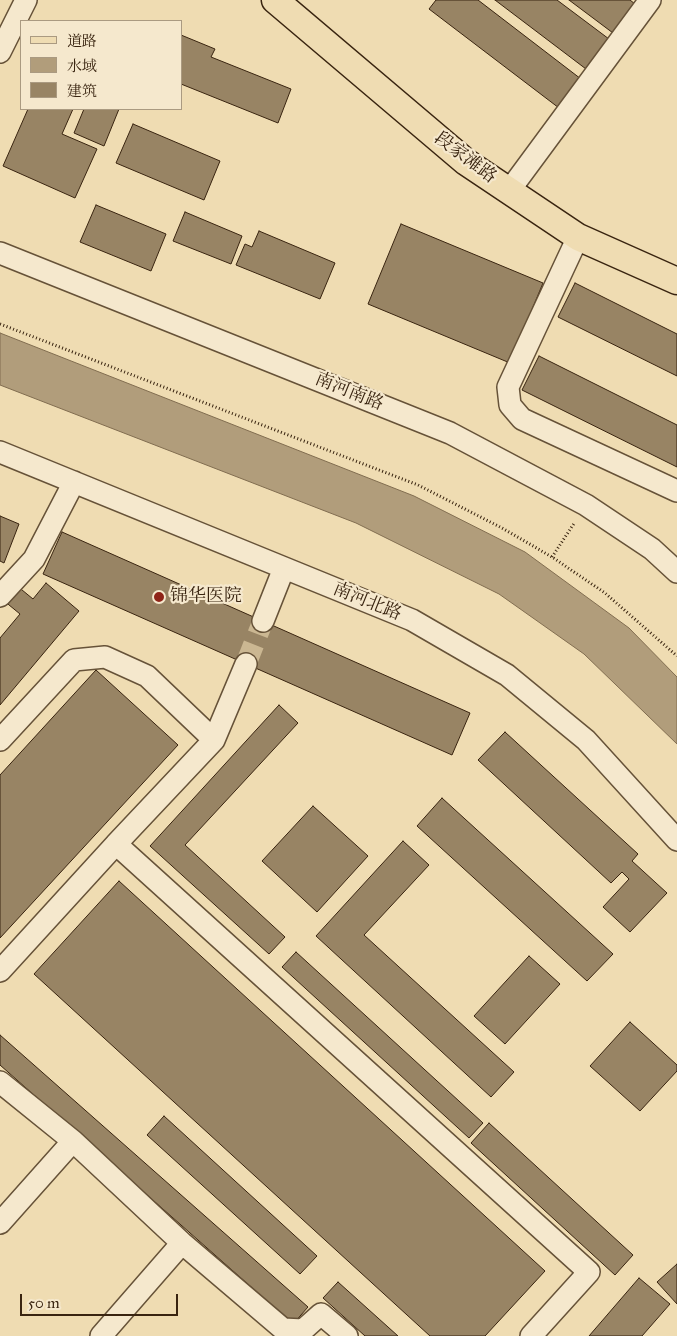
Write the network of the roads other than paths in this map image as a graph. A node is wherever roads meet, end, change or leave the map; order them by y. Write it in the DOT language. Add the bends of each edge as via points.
graph roads {
  1 [pos="26,0"];
  2 [pos="275,0"];
  3 [pos="650,0"];
  4 [pos="0,52"];
  5 [pos="509,191"];
  6 [pos="578,237"];
  7 [pos="0,254"];
  8 [pos="677,281"];
  9 [pos="0,452"];
  10 [pos="74,482"];
  11 [pos="677,491"];
  12 [pos="284,568"];
  13 [pos="677,572"];
  14 [pos="0,596"];
  15 [pos="262,621"];
  16 [pos="246,664"];
  17 [pos="0,740"];
  18 [pos="214,740"];
  19 [pos="677,840"];
  20 [pos="116,844"];
  21 [pos="0,971"];
  22 [pos="0,1082"];
  23 [pos="72,1141"];
  24 [pos="0,1223"];
  25 [pos="182,1243"];
  26 [pos="300,1333"];
  27 [pos="100,1336"];
  28 [pos="348,1336"];
  29 [pos="531,1336"];
  1 -- 4 [label="street"];
  2 -- 5 [label="main road, 段家滩路" via="466,162"];
  3 -- 5 [label="street"];
  5 -- 6 [label="main road, 段家滩路"];
  6 -- 8 [label="main road, 段家滩路"];
  6 -- 11 [label="street" via="508,387 510,405 522,419"];
  7 -- 13 [label="street, 南河南路" via="450,432 586,505 652,549"];
  9 -- 10 [label="street, 南河北路"];
  10 -- 12 [label="street, 南河北路"];
  10 -- 14 [label="street" via="34,558"];
  12 -- 15 [label="street"];
  12 -- 19 [label="street, 南河北路" via="412,620 507,675 586,740"];
  16 -- 18 [label="street"];
  17 -- 18 [label="street" via="74,660 105,658 147,676"];
  18 -- 20 [label="street"];
  20 -- 21 [label="street"];
  20 -- 29 [label="street" via="589,1272"];
  22 -- 23 [label="street"];
  23 -- 24 [label="street"];
  23 -- 25 [label="street"];
  25 -- 26 [label="street" via="283,1329"];
  25 -- 27 [label="street"];
  26 -- 28 [label="street" via="321,1314"];
}
